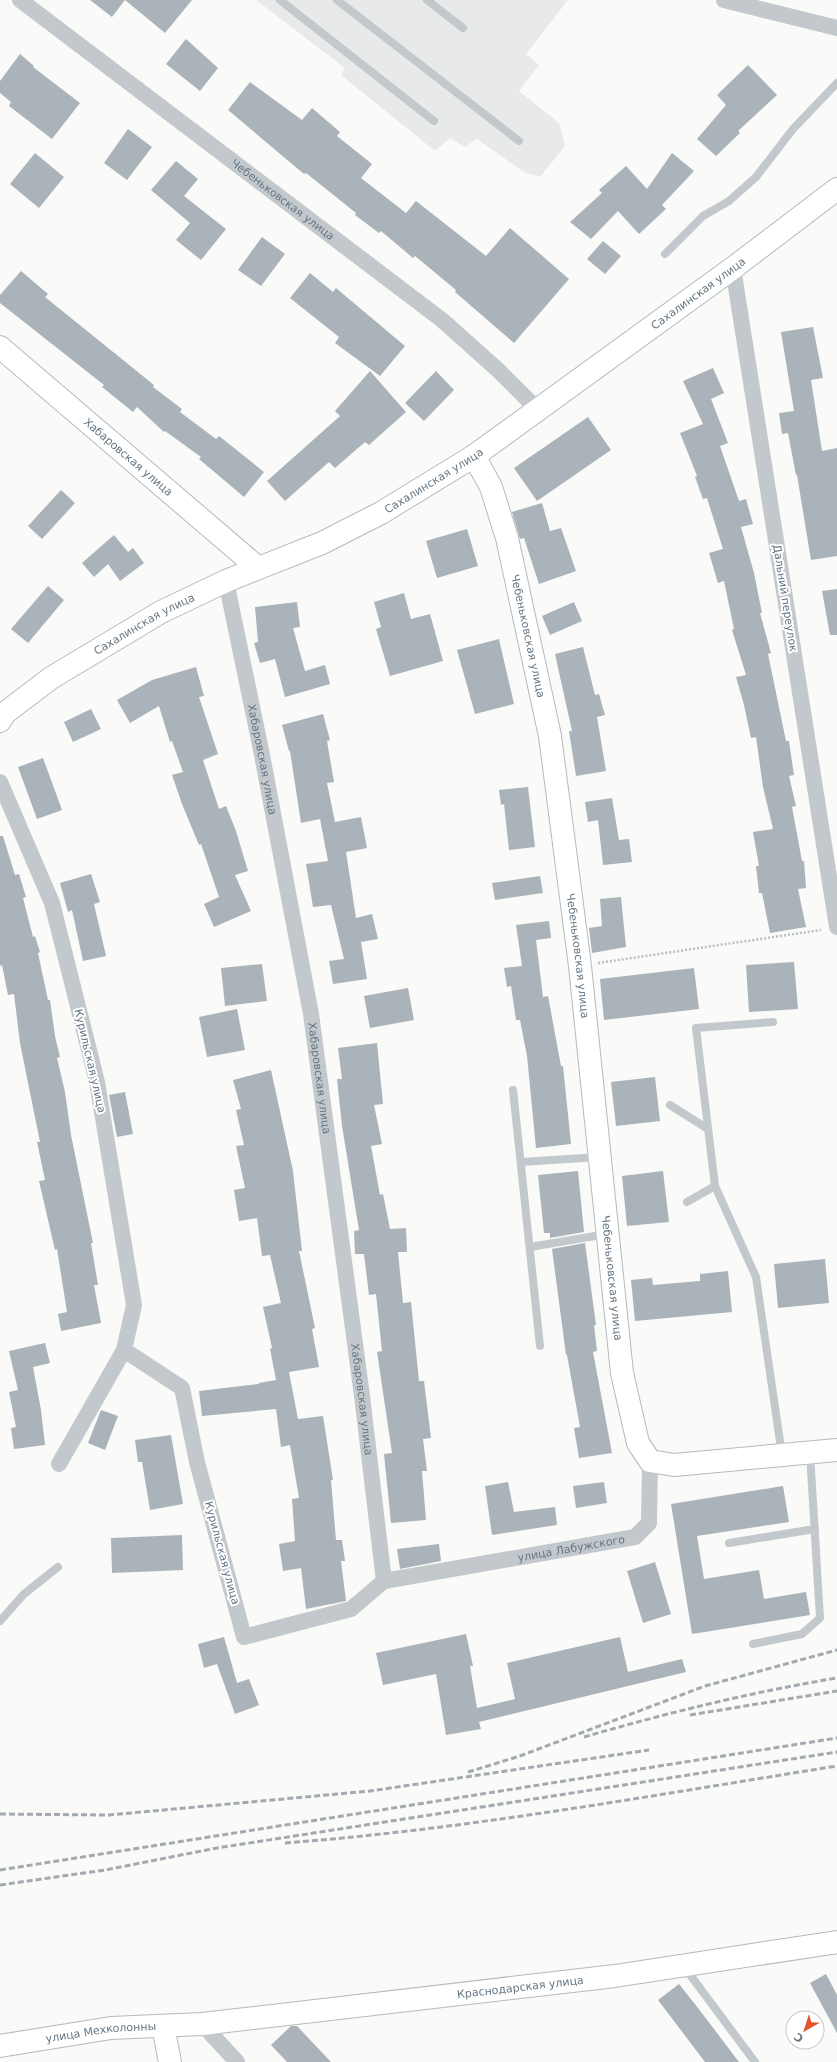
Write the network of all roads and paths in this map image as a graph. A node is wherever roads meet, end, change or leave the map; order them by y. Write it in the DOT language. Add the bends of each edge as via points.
graph roads {
  1 [pos="20,0"];
  2 [pos="280,0"];
  3 [pos="337,0"];
  4 [pos="427,0"];
  5 [pos="724,0"];
  6 [pos="463,28"];
  7 [pos="837,28"];
  8 [pos="837,83"];
  9 [pos="434,121"];
  10 [pos="519,141"];
  11 [pos="837,189"];
  12 [pos="665,254"];
  13 [pos="733,268"];
  14 [pos="0,347"];
  15 [pos="538,410"];
  16 [pos="474,456"];
  17 [pos="257,567"];
  18 [pos="226,581"];
  19 [pos="2,715"];
  20 [pos="0,782"];
  21 [pos="837,927"];
  22 [pos="580,966"];
  23 [pos="773,1022"];
  24 [pos="513,1090"];
  25 [pos="670,1105"];
  26 [pos="708,1128"];
  27 [pos="600,1157"];
  28 [pos="521,1162"];
  29 [pos="715,1186"];
  30 [pos="687,1202"];
  31 [pos="607,1234"];
  32 [pos="530,1247"];
  33 [pos="540,1346"];
  34 [pos="124,1350"];
  35 [pos="837,1450"];
  36 [pos="810,1453"];
  37 [pos="782,1456"];
  38 [pos="650,1461"];
  39 [pos="59,1464"];
  40 [pos="815,1529"];
  41 [pos="729,1543"];
  42 [pos="58,1567"];
  43 [pos="384,1581"];
  44 [pos="0,1621"];
  45 [pos="753,1644"];
  46 [pos="837,1942"];
  47 [pos="683,1966"];
  48 [pos="202,2024"];
  49 [pos="163,2026"];
  50 [pos="0,2046"];
  51 [pos="170,2062"];
  52 [pos="237,2062"];
  53 [pos="755,2062"];
  1 -- 15 [label="street, Чебеньковская улица" via="442,320"];
  2 -- 9 [label="lane"];
  3 -- 10 [label="lane"];
  4 -- 6 [label="lane"];
  5 -- 7 [label="street"];
  8 -- 12 [label="lane" via="793,129 756,177 729,201 703,216"];
  11 -- 13 [label="street, Сахалинская улица"];
  13 -- 15 [label="street, Сахалинская улица"];
  13 -- 21 [label="street, Дальний переулок"];
  14 -- 17 [label="street, Хабаровская улица"];
  15 -- 16 [label="street, Сахалинская улица"];
  16 -- 17 [label="street, Сахалинская улица" via="380,513 322,543"];
  16 -- 22 [label="street, Чебеньковская улица" via="491,487 506,538 550,736"];
  17 -- 18 [label="street, Сахалинская улица"];
  18 -- 19 [label="street, Сахалинская улица" via="161,612 84,657"];
  18 -- 43 [label="street, Хабаровская улица" via="262,754 311,1014"];
  20 -- 34 [label="street, Курильская улица" via="52,903 97,1082 134,1305"];
  21 -- 22 [label="path"];
  22 -- 27 [label="street, Чебеньковская улица"];
  23 -- 26 [label="lane" via="696,1028"];
  24 -- 28 [label="lane"];
  25 -- 26 [label="lane"];
  26 -- 29 [label="lane"];
  27 -- 28 [label="lane"];
  27 -- 31 [label="street, Чебеньковская улица"];
  28 -- 32 [label="lane"];
  29 -- 30 [label="lane"];
  29 -- 37 [label="lane" via="756,1277"];
  31 -- 32 [label="lane"];
  31 -- 38 [label="street, Чебеньковская улица" via="622,1373 638,1443"];
  32 -- 33 [label="lane"];
  34 -- 39 [label="street, Курильская улица"];
  34 -- 43 [label="street, Курильская улица" via="182,1388 197,1462 244,1637 351,1609"];
  35 -- 36 [label="street"];
  36 -- 37 [label="street"];
  36 -- 40 [label="lane"];
  37 -- 38 [label="street" via="674,1465"];
  38 -- 43 [label="street, улица Лабужского" via="649,1523 635,1537"];
  40 -- 41 [label="lane"];
  40 -- 45 [label="lane" via="820,1618 802,1634"];
  42 -- 44 [label="lane" via="24,1594"];
  46 -- 47 [label="street, Краснодарская улица"];
  47 -- 48 [label="street, Краснодарская улица"];
  47 -- 53 [label="lane"];
  48 -- 49 [label="street, улица Мехколонны"];
  48 -- 52 [label="street"];
  49 -- 50 [label="street, улица Мехколонны" via="111,2028"];
  49 -- 51 [label="street"];
}
